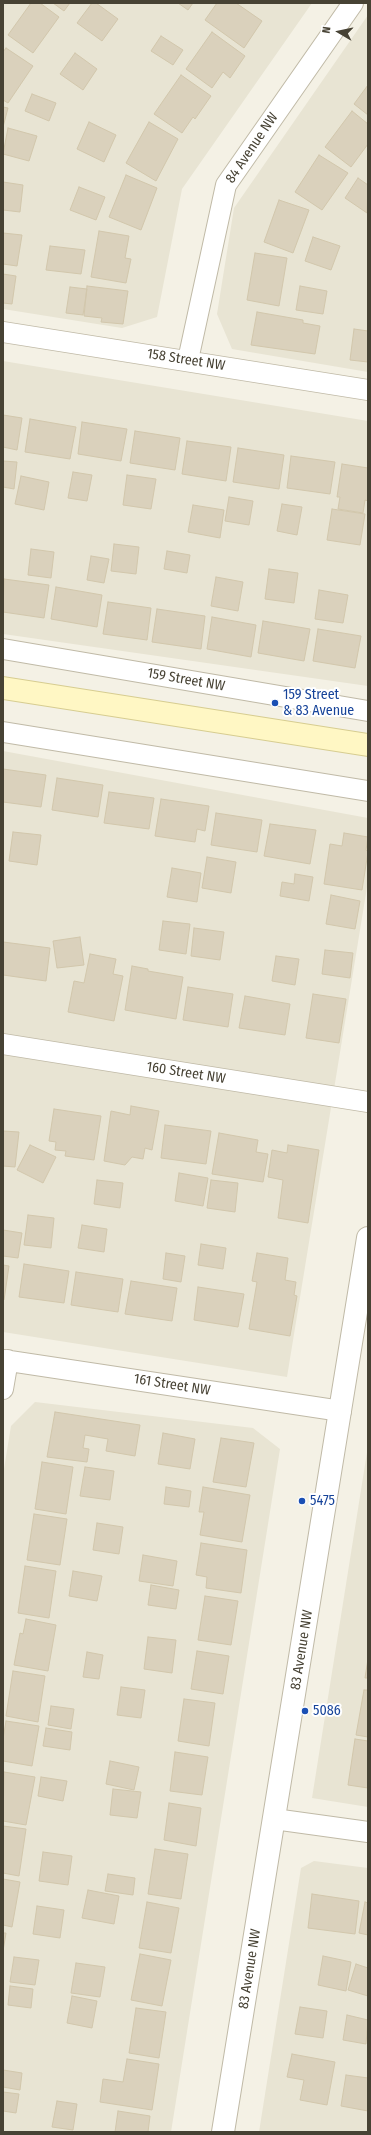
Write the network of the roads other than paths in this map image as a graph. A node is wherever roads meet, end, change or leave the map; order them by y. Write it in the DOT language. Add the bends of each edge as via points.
graph roads {
  1 [pos="353,3"];
  2 [pos="3,332"];
  3 [pos="188,360"];
  4 [pos="368,390"];
  5 [pos="3,649"];
  6 [pos="3,688"];
  7 [pos="368,711"];
  8 [pos="3,732"];
  9 [pos="368,745"];
  10 [pos="368,791"];
  11 [pos="3,1044"];
  12 [pos="368,1102"];
  13 [pos="368,1238"];
  14 [pos="5,1360"];
  15 [pos="3,1389"];
  16 [pos="341,1411"];
  17 [pos="274,1819"];
  18 [pos="368,1832"];
  19 [pos="224,2132"];
  1 -- 3 [label="street, 84 Avenue NW" via="226,185"];
  2 -- 3 [label="street, 158 Street NW"];
  3 -- 4 [label="street, 158 Street NW"];
  5 -- 7 [label="street, 159 Street NW"];
  6 -- 9 [label="main road"];
  8 -- 10 [label="street"];
  11 -- 12 [label="street, 160 Street NW"];
  13 -- 16 [label="street, 83 Avenue NW"];
  14 -- 15 [label="street"];
  14 -- 16 [label="street, 161 Street NW"];
  16 -- 17 [label="street, 83 Avenue NW"];
  17 -- 18 [label="street"];
  17 -- 19 [label="street, 83 Avenue NW"];
}
